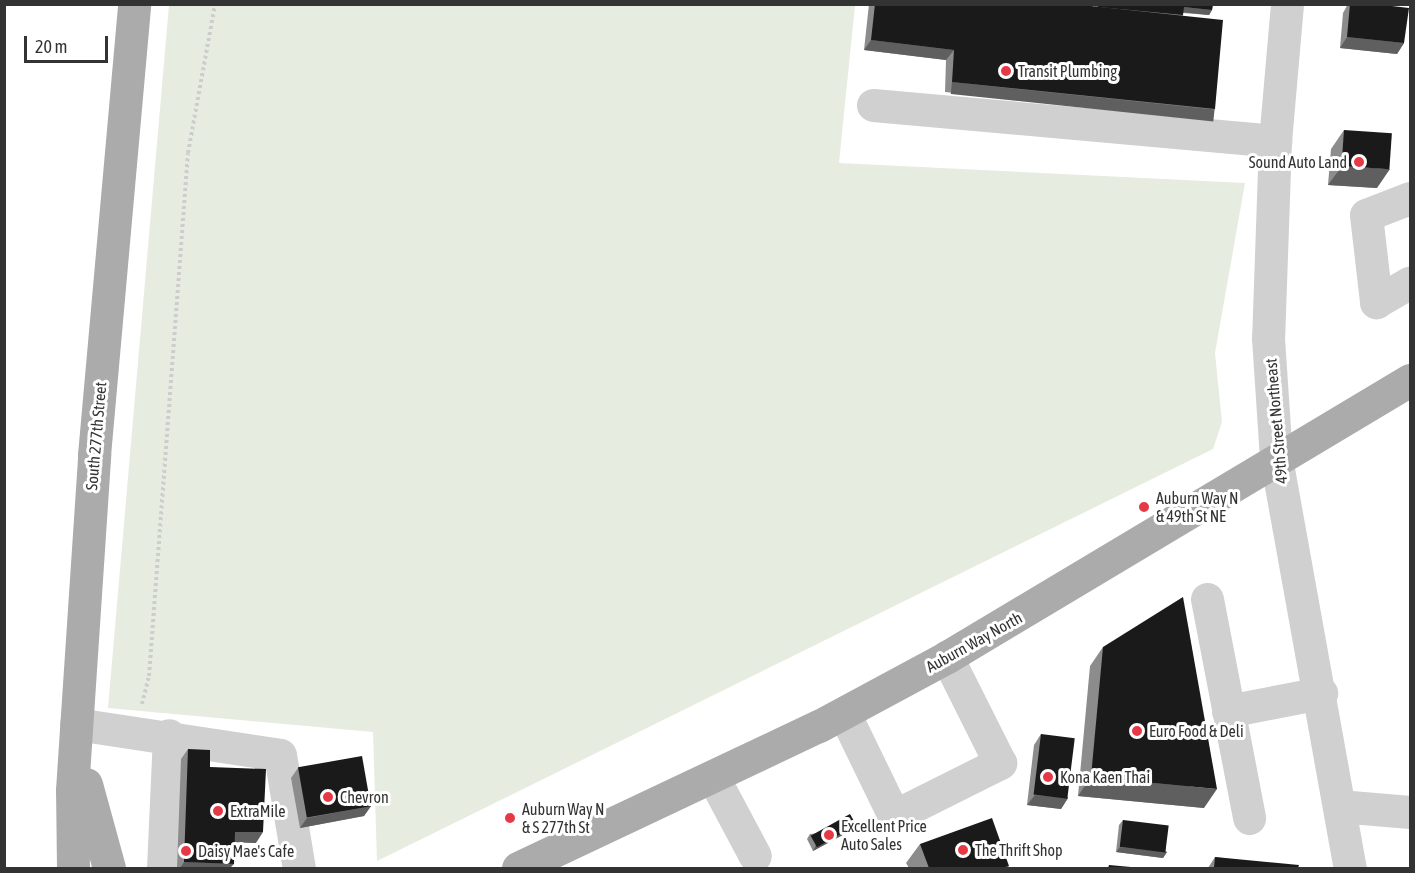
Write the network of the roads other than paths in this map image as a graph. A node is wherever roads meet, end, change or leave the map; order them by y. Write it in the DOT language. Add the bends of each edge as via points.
graph roads {
  1 [pos="134,4"];
  2 [pos="1287,4"];
  3 [pos="873,105"];
  4 [pos="1275,141"];
  5 [pos="1410,198"];
  6 [pos="1410,282"];
  7 [pos="1410,380"];
  8 [pos="1276,458"];
  9 [pos="1207,599"];
  10 [pos="947,657"];
  11 [pos="1321,693"];
  12 [pos="1228,711"];
  13 [pos="844,713"];
  14 [pos="76,731"];
  15 [pos="155,733"];
  16 [pos="713,777"];
  17 [pos="1339,806"];
  18 [pos="1410,812"];
  19 [pos="1249,818"];
  20 [pos="755,856"];
  21 [pos="289,866"];
  22 [pos="73,868"];
  23 [pos="110,868"];
  24 [pos="163,868"];
  25 [pos="518,868"];
  26 [pos="1350,868"];
  1 -- 14 [label="main road, South 277th Street"];
  2 -- 4 [label="street, 49th Street Northeast"];
  3 -- 4 [label="street"];
  4 -- 8 [label="street, 49th Street Northeast" via="1268,338"];
  5 -- 6 [label="street" via="1366,215 1376,302"];
  7 -- 8 [label="main road, Auburn Way North"];
  8 -- 10 [label="main road, Auburn Way North"];
  8 -- 11 [label="street, 49th Street Northeast"];
  9 -- 12 [label="street"];
  10 -- 13 [label="main road, Auburn Way North"];
  10 -- 13 [label="street" via="1000,763 894,816"];
  11 -- 12 [label="street"];
  11 -- 17 [label="street, 49th Street Northeast"];
  12 -- 19 [label="street"];
  13 -- 16 [label="main road, Auburn Way North"];
  14 -- 15 [label="street"];
  14 -- 22 [label="main road, South 277th Street"];
  14 -- 23 [label="main road"];
  15 -- 21 [label="street" via="280,755"];
  15 -- 24 [label="street"];
  16 -- 20 [label="street"];
  16 -- 25 [label="main road, Auburn Way North"];
  17 -- 18 [label="street"];
  17 -- 26 [label="street, 49th Street Northeast"];
}
